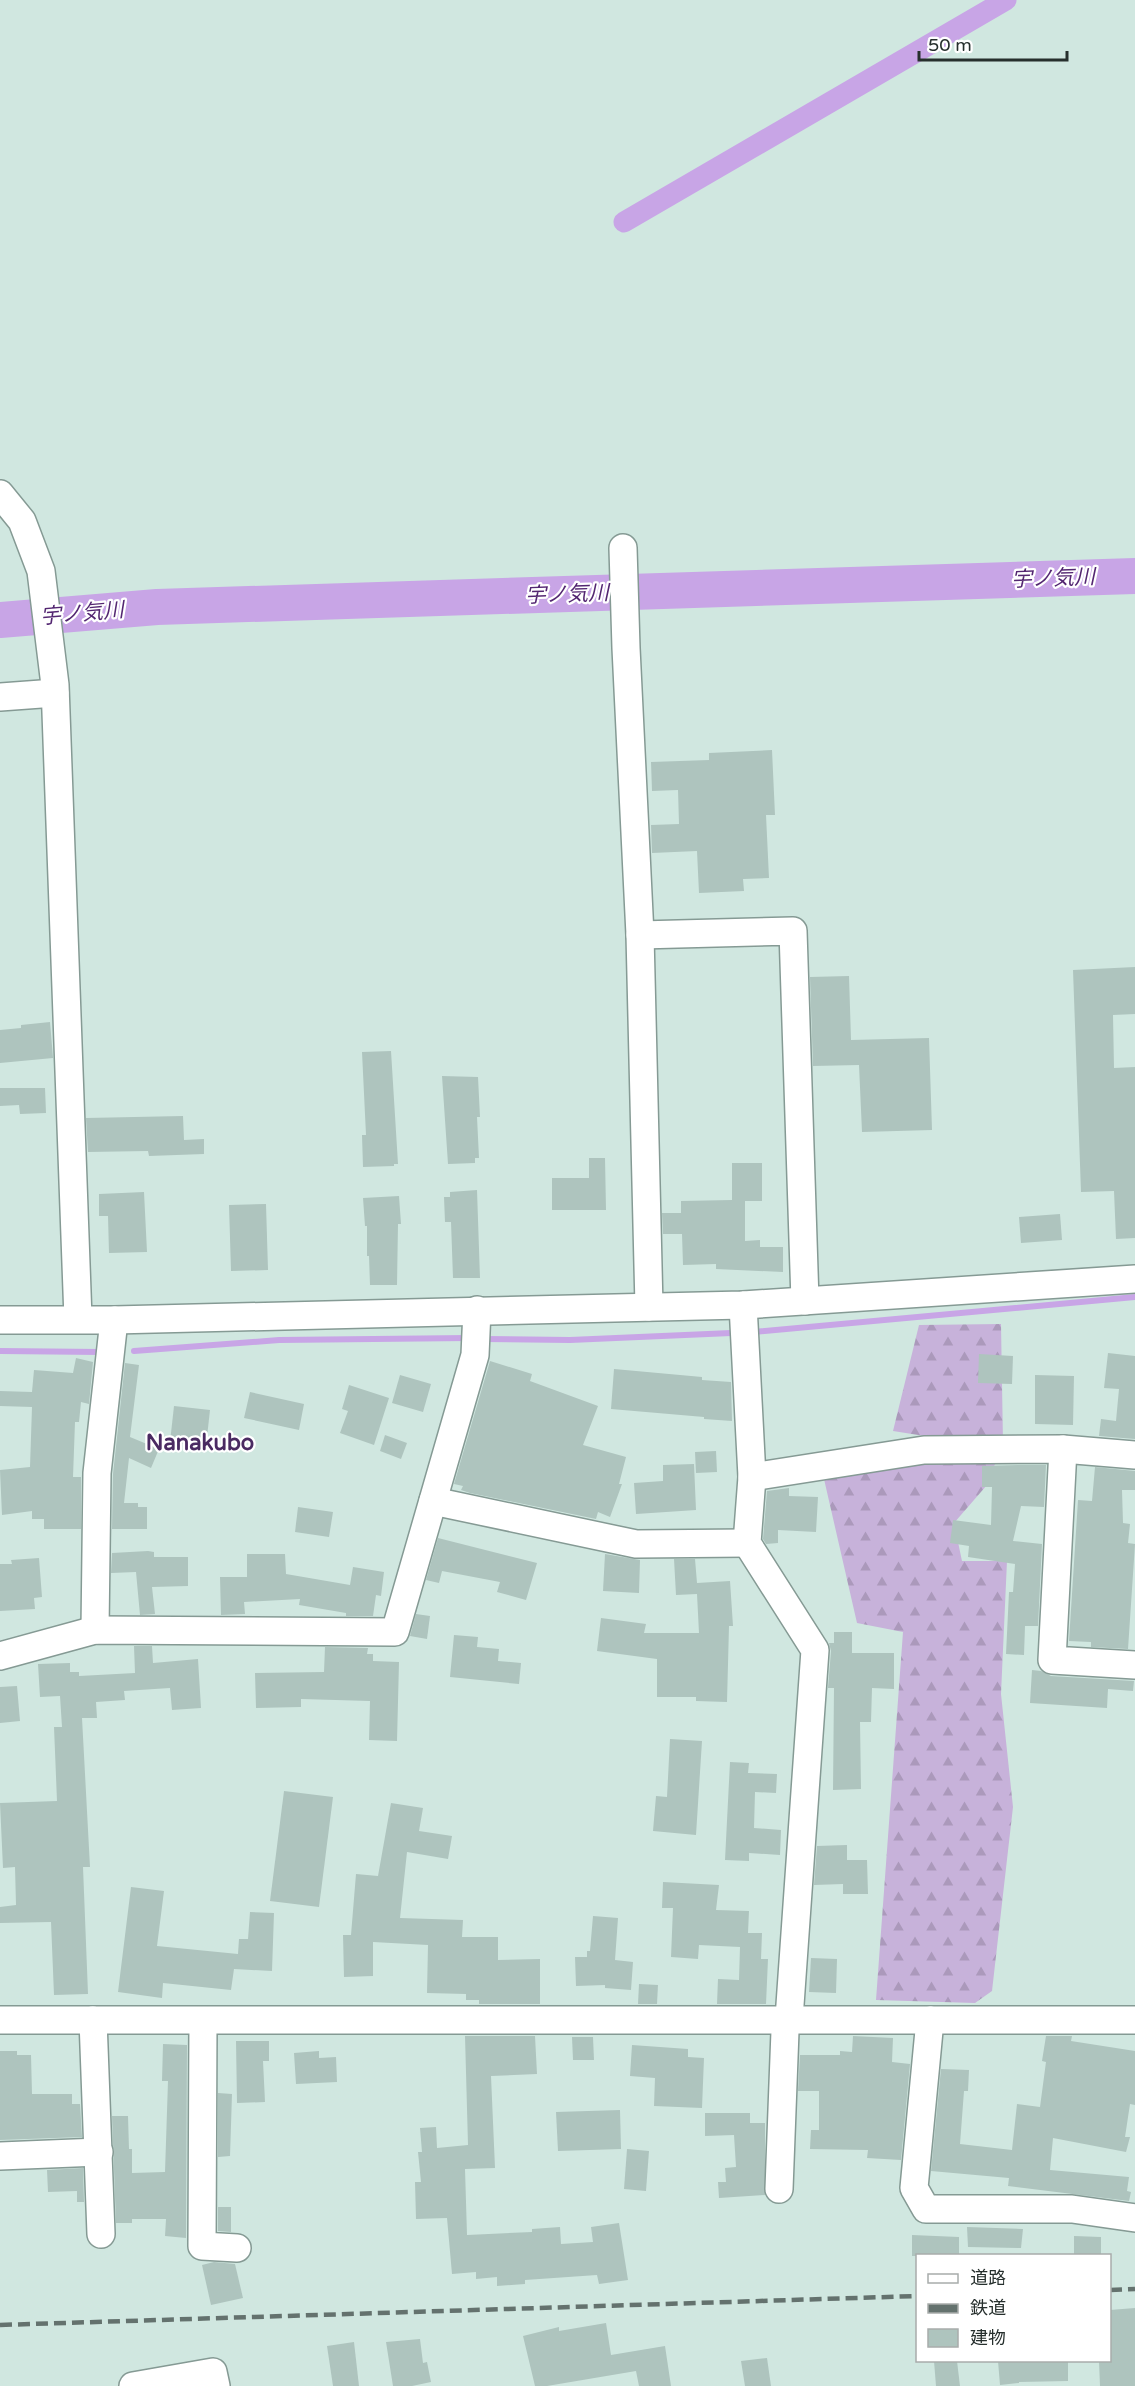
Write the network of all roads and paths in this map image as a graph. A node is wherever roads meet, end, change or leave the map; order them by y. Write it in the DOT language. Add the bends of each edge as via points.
graph roads {
  1 [pos="0,494"];
  2 [pos="623,548"];
  3 [pos="55,689"];
  4 [pos="0,697"];
  5 [pos="640,935"];
  6 [pos="1135,1279"];
  7 [pos="804,1301"];
  8 [pos="743,1305"];
  9 [pos="649,1307"];
  10 [pos="477,1310"];
  11 [pos="78,1319"];
  12 [pos="0,1320"];
  13 [pos="114,1320"];
  14 [pos="1063,1449"];
  15 [pos="1135,1455"];
  16 [pos="752,1477"];
  17 [pos="433,1501"];
  18 [pos="747,1543"];
  19 [pos="95,1630"];
  20 [pos="0,1656"];
  21 [pos="1135,1665"];
  22 [pos="789,2019"];
  23 [pos="0,2020"];
  24 [pos="93,2020"];
  25 [pos="930,2020"];
  26 [pos="1135,2020"];
  27 [pos="203,2021"];
  28 [pos="99,2152"];
  29 [pos="0,2156"];
  30 [pos="779,2189"];
  31 [pos="1135,2218"];
  32 [pos="101,2234"];
  33 [pos="237,2248"];
  34 [pos="133,2386"];
  35 [pos="216,2386"];
  1 -- 3 [label="street" via="22,520 40,571"];
  2 -- 5 [label="street"];
  3 -- 4 [label="street"];
  3 -- 11 [label="street"];
  5 -- 7 [label="street" via="793,931"];
  5 -- 9 [label="street"];
  6 -- 7 [label="street"];
  7 -- 8 [label="street"];
  8 -- 9 [label="street"];
  8 -- 16 [label="street"];
  9 -- 10 [label="street"];
  10 -- 13 [label="street"];
  10 -- 17 [label="street" via="475,1355"];
  11 -- 12 [label="street"];
  11 -- 13 [label="street"];
  13 -- 19 [label="street" via="97,1473"];
  14 -- 15 [label="street"];
  14 -- 16 [label="street" via="924,1450"];
  14 -- 21 [label="street" via="1052,1660"];
  16 -- 18 [label="street"];
  17 -- 18 [label="street" via="636,1544"];
  17 -- 19 [label="street" via="395,1632"];
  18 -- 22 [label="street" via="815,1650"];
  19 -- 20 [label="street"];
  22 -- 25 [label="street"];
  22 -- 27 [label="street"];
  22 -- 30 [label="street" via="785,2031"];
  23 -- 24 [label="street"];
  24 -- 27 [label="street"];
  24 -- 28 [label="street"];
  25 -- 26 [label="street"];
  25 -- 31 [label="street" via="914,2188 926,2209 1072,2209"];
  27 -- 33 [label="street" via="202,2246"];
  28 -- 29 [label="street"];
  28 -- 32 [label="street"];
  34 -- 35 [label="street" via="213,2372"];
}
